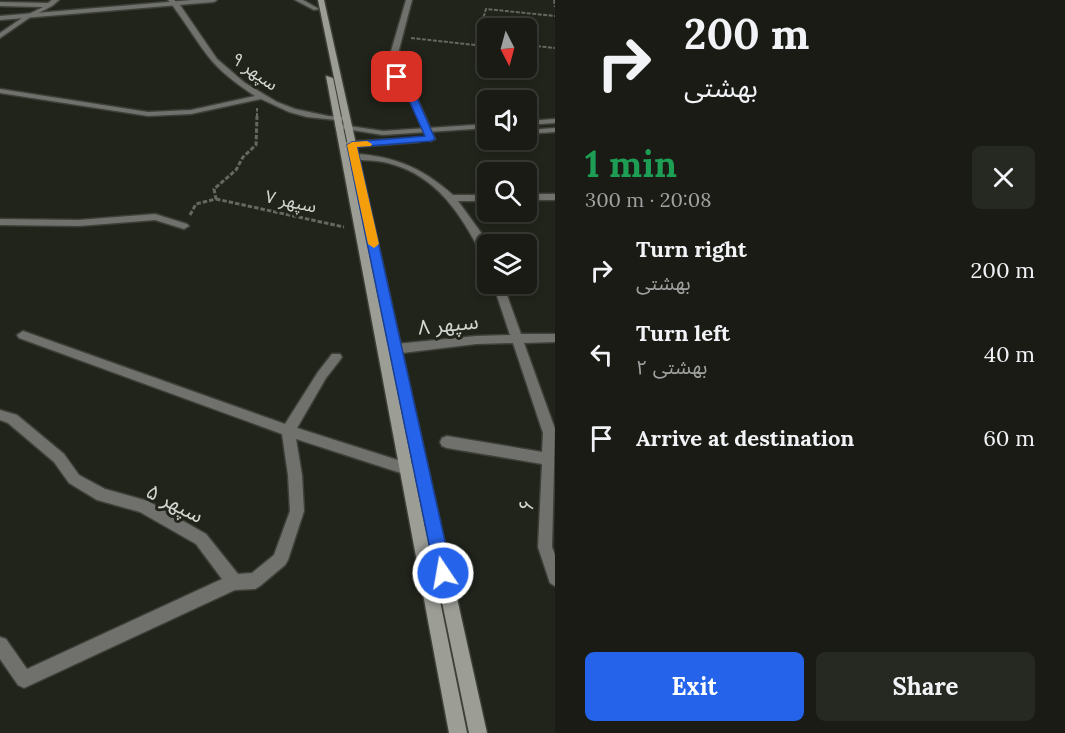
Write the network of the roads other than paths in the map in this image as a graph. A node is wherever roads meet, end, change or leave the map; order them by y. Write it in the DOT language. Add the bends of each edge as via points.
graph roads {
  1 [pos="56,0"];
  2 [pos="166,0"];
  3 [pos="214,0"];
  4 [pos="298,0"];
  5 [pos="409,0"];
  6 [pos="173,2"];
  7 [pos="317,3"];
  8 [pos="0,4"];
  9 [pos="50,5"];
  10 [pos="42,10"];
  11 [pos="0,16"];
  12 [pos="27,16"];
  13 [pos="0,36"];
  14 [pos="0,91"];
  15 [pos="262,97"];
  16 [pos="555,121"];
  17 [pos="537,122"];
  18 [pos="343,123"];
  19 [pos="477,128"];
  20 [pos="555,130"];
  21 [pos="537,131"];
  22 [pos="429,135"];
  23 [pos="477,135"];
  24 [pos="348,150"];
  25 [pos="537,197"];
  26 [pos="555,197"];
  27 [pos="453,198"];
  28 [pos="477,198"];
  29 [pos="0,222"];
  30 [pos="183,226"];
  31 [pos="478,234"];
  32 [pos="501,294"];
  33 [pos="23,335"];
  34 [pos="555,338"];
  35 [pos="517,339"];
  36 [pos="397,349"];
  37 [pos="384,351"];
  38 [pos="336,357"];
  39 [pos="6,417"];
  40 [pos="288,431"];
  41 [pos="553,434"];
  42 [pos="447,442"];
  43 [pos="549,459"];
  44 [pos="407,469"];
  45 [pos="422,470"];
  46 [pos="555,578"];
  47 [pos="234,582"];
  48 [pos="0,645"];
  49 [pos="458,733"];
  50 [pos="478,733"];
  1 -- 9 [label="street"];
  2 -- 10 [label="street"];
  3 -- 6 [label="street"];
  4 -- 7 [label="street"];
  5 -- 22 [label="street" via="392,65"];
  6 -- 12 [label="street"];
  6 -- 15 [label="street, سپهر ۹" via="215,60"];
  7 -- 18 [label="main road"];
  8 -- 9 [label="street"];
  9 -- 10 [label="street"];
  10 -- 11 [label="street"];
  10 -- 12 [label="street"];
  11 -- 12 [label="street"];
  12 -- 13 [label="street"];
  14 -- 15 [label="street" via="148,114 190,112"];
  15 -- 18 [label="street, سپهر ۹" via="311,116"];
  16 -- 17 [label="street"];
  18 -- 22 [label="street, سپهر ۹" via="382,133"];
  18 -- 24 [label="main road"];
  19 -- 22 [label="street"];
  20 -- 21 [label="street"];
  22 -- 23 [label="street"];
  22 -- 24 [label="street"];
  24 -- 27 [label="street" via="410,166"];
  24 -- 36 [label="main road"];
  24 -- 37 [label="main road"];
  25 -- 26 [label="street"];
  27 -- 28 [label="street"];
  27 -- 31 [label="street"];
  29 -- 30 [label="street" via="79,223 154,217"];
  32 -- 35 [label="street"];
  33 -- 40 [label="street"];
  34 -- 35 [label="street, سپهر ۸"];
  35 -- 36 [label="street, سپهر ۸"];
  35 -- 41 [label="street"];
  36 -- 37 [label="street, سپهر ۸"];
  36 -- 45 [label="main road"];
  37 -- 44 [label="main road"];
  38 -- 40 [label="street"];
  39 -- 47 [label="street, سپهر ۵" via="59,458 74,479 102,495 143,506 201,539"];
  40 -- 44 [label="street"];
  40 -- 47 [label="street" via="296,475 297,511 284,550 280,560 255,581"];
  41 -- 43 [label="street, ۶"];
  42 -- 43 [label="street"];
  43 -- 46 [label="street, ۶" via="545,547"];
  44 -- 45 [label="street"];
  44 -- 49 [label="main road"];
  45 -- 50 [label="main road"];
  47 -- 48 [label="street" via="24,679"];
}
